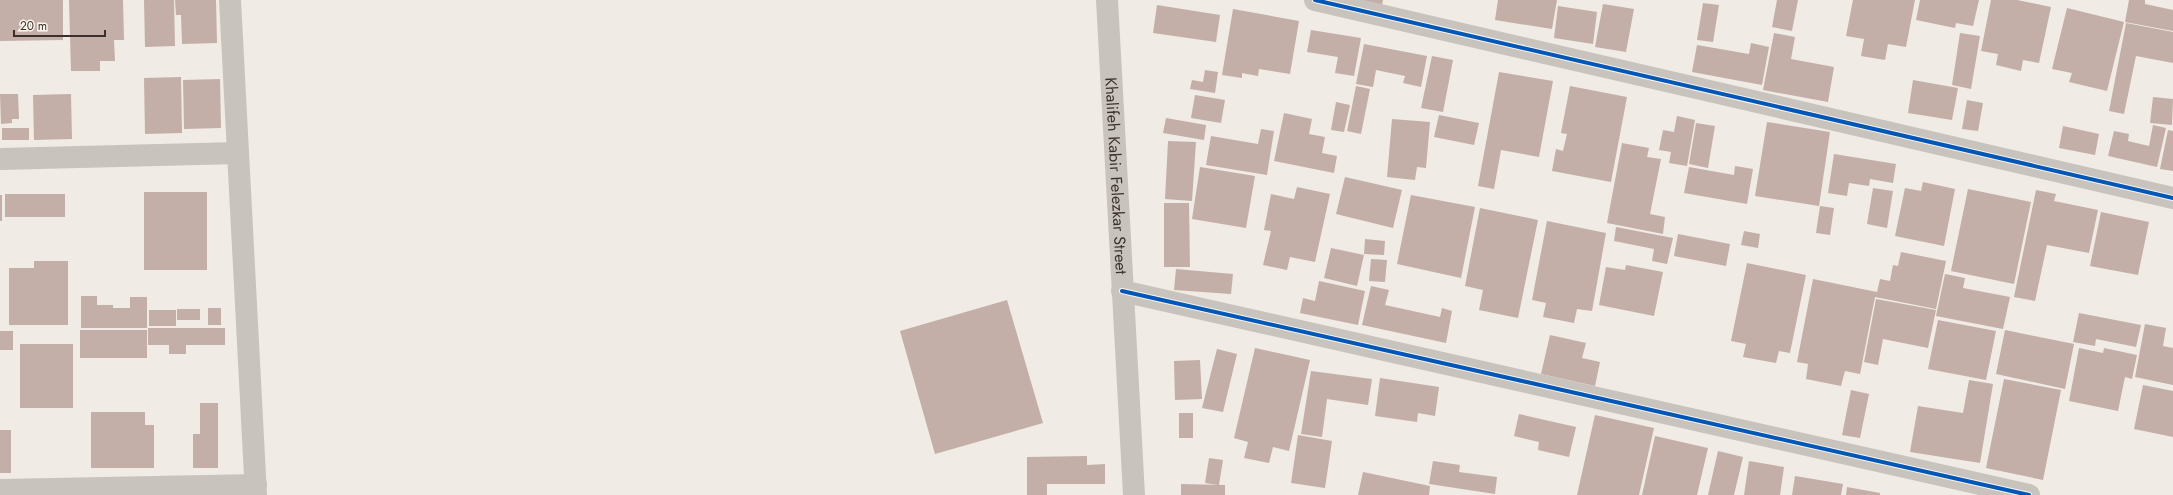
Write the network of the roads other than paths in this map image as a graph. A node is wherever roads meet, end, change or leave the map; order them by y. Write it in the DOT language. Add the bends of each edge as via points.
graph roads {
  1 [pos="230,0"];
  2 [pos="1107,0"];
  3 [pos="1315,0"];
  4 [pos="238,153"];
  5 [pos="0,159"];
  6 [pos="2173,198"];
  7 [pos="1122,291"];
  8 [pos="0,490"];
  9 [pos="256,490"];
  10 [pos="1134,495"];
  11 [pos="2029,495"];
  1 -- 4 [label="street"];
  2 -- 7 [label="street, Khalifeh Kabir Felezkar Street"];
  3 -- 6 [label="street"];
  4 -- 5 [label="street"];
  4 -- 9 [label="street"];
  7 -- 10 [label="street, Khalifeh Kabir Felezkar Street"];
  7 -- 11 [label="street"];
  8 -- 9 [label="street"];
}
